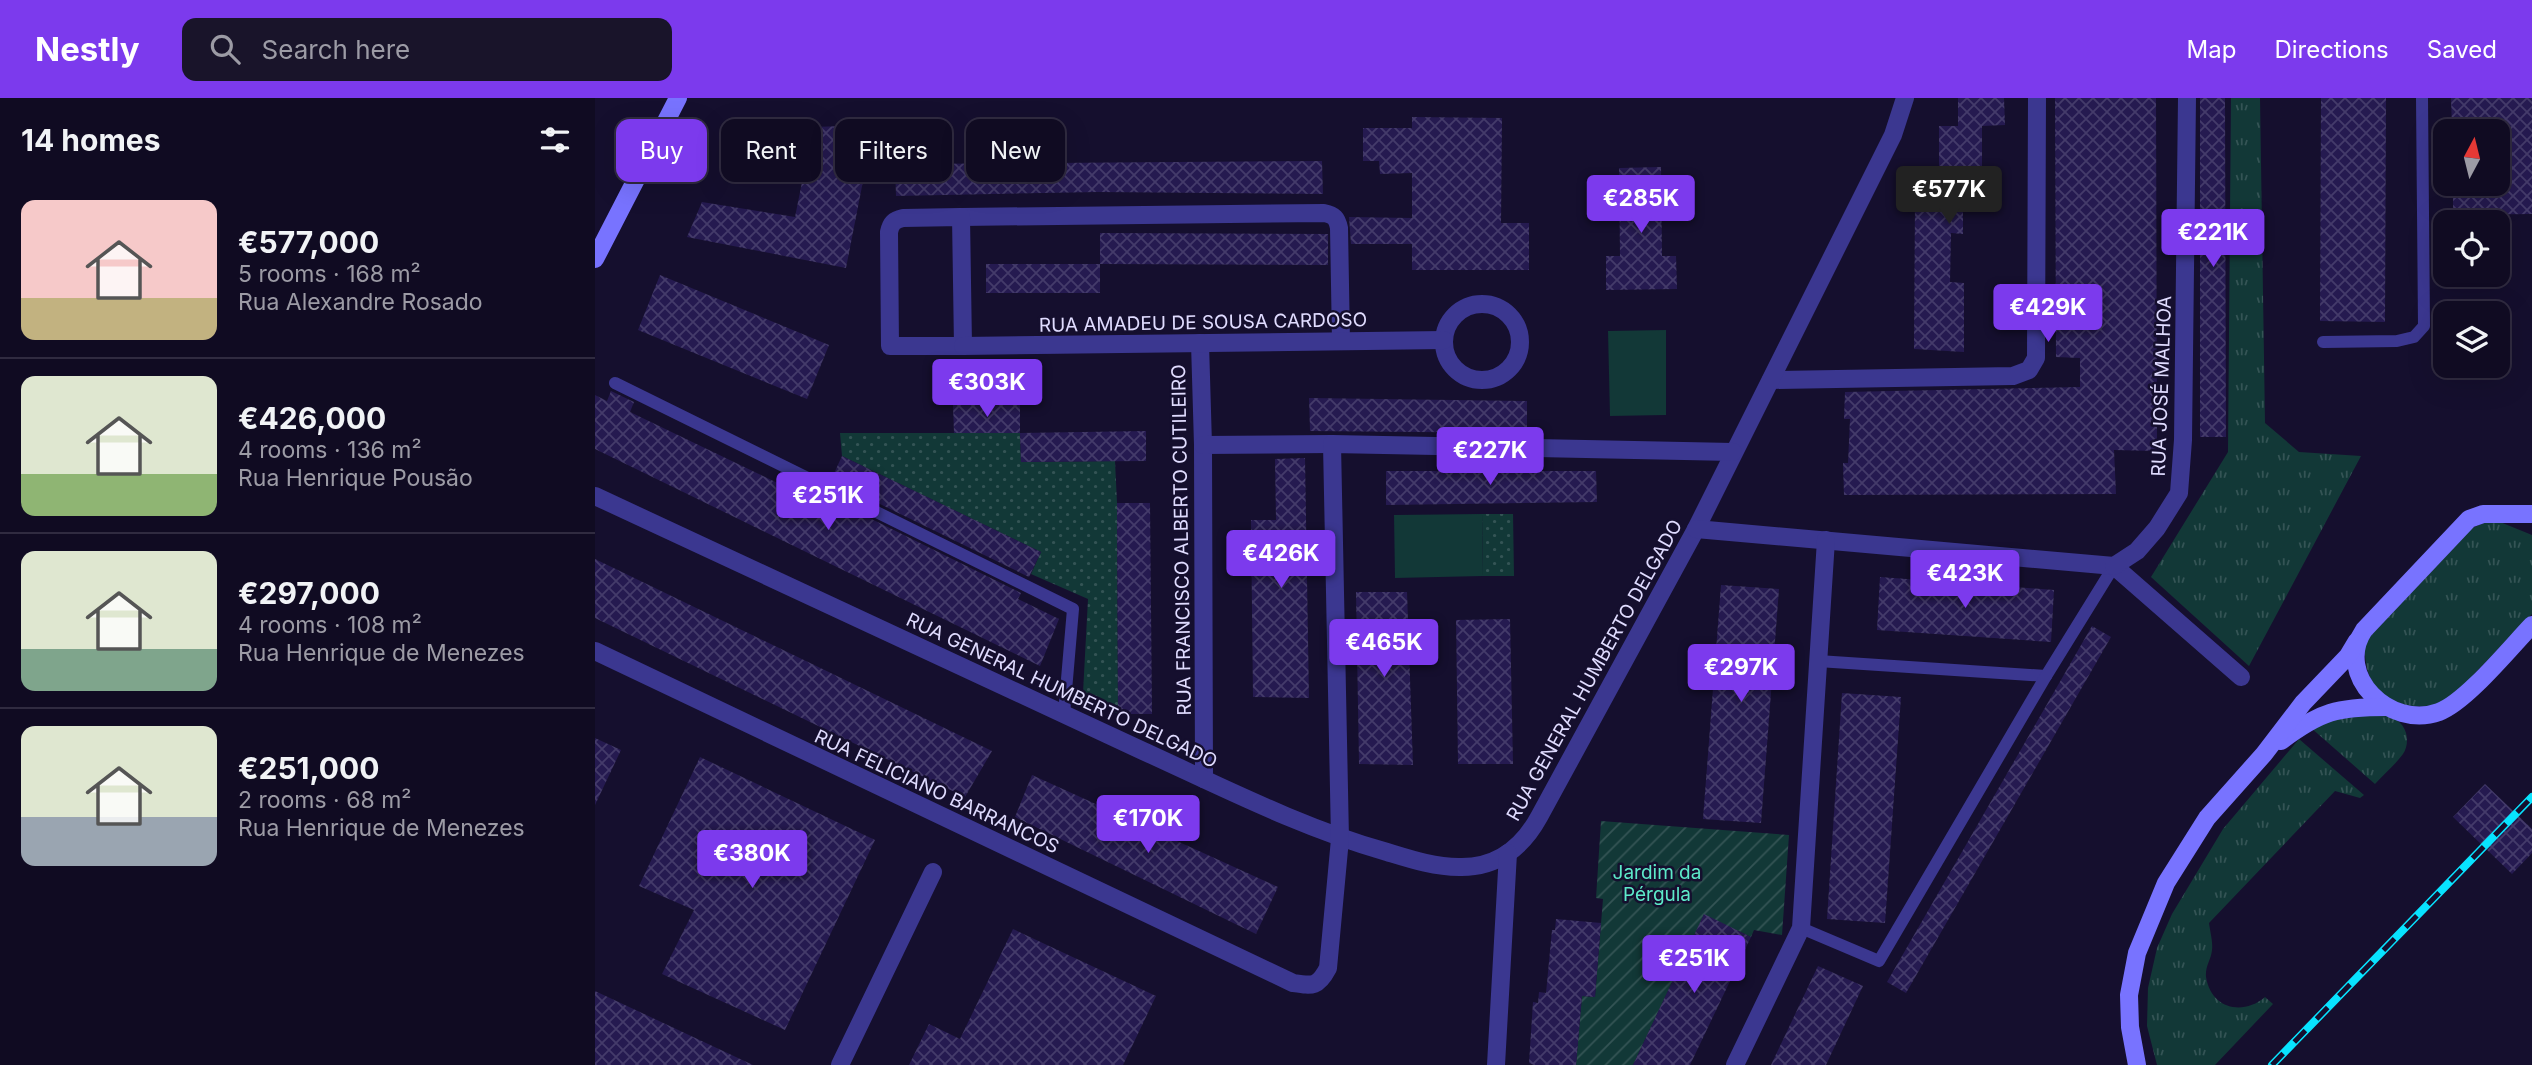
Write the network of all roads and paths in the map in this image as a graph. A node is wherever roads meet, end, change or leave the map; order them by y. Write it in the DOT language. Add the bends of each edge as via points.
graph roads {
  1 [pos="678,98"];
  2 [pos="1905,98"];
  3 [pos="2037,98"];
  4 [pos="2187,98"];
  5 [pos="2422,98"];
  6 [pos="961,217"];
  7 [pos="595,259"];
  8 [pos="1444,340"];
  9 [pos="1341,341"];
  10 [pos="2323,342"];
  11 [pos="1200,343"];
  12 [pos="963,346"];
  13 [pos="1771,380"];
  14 [pos="615,383"];
  15 [pos="1332,444"];
  16 [pos="1203,445"];
  17 [pos="1733,452"];
  18 [pos="595,496"];
  19 [pos="2502,514"];
  20 [pos="2532,514"];
  21 [pos="2532,527"];
  22 [pos="1696,528"];
  23 [pos="1826,540"];
  24 [pos="2114,566"];
  25 [pos="2532,625"];
  26 [pos="2357,641"];
  27 [pos="595,651"];
  28 [pos="1818,661"];
  29 [pos="2046,676"];
  30 [pos="2241,677"];
  31 [pos="2387,707"];
  32 [pos="1064,714"];
  33 [pos="2264,754"];
  34 [pos="1204,779"];
  35 [pos="1340,839"];
  36 [pos="1508,853"];
  37 [pos="933,872"];
  38 [pos="1801,928"];
  39 [pos="840,1065"];
  40 [pos="1496,1065"];
  41 [pos="1735,1065"];
  42 [pos="2137,1065"];
  1 -- 7 [label="street"];
  2 -- 13 [label="street, RUA GENERAL HUMBERTO DELGADO" via="1893,135"];
  3 -- 13 [label="street" via="2036,358 2029,370 2013,376"];
  4 -- 24 [label="street, RUA JOSÉ MALHOA" via="2179,493 2137,551"];
  5 -- 10 [label="lane" via="2424,326 2414,337 2397,341"];
  6 -- 9 [label="street" via="1332,215 1339,228"];
  6 -- 12 [label="street"];
  6 -- 12 [label="street, RUA AMADEU DE SOUSA CARDOSO" via="896,219 891,225 890,346"];
  8 -- 8 [label="street" via="1445,354 1459,373 1481,381 1493,379 1512,365 1520,343 1505,312 1483,304 1451,319"];
  8 -- 9 [label="street, RUA AMADEU DE SOUSA CARDOSO"];
  9 -- 11 [label="street, RUA AMADEU DE SOUSA CARDOSO"];
  11 -- 12 [label="street, RUA AMADEU DE SOUSA CARDOSO"];
  11 -- 16 [label="street, RUA FRANCISCO ALBERTO CUTILEIRO"];
  13 -- 17 [label="street, RUA GENERAL HUMBERTO DELGADO"];
  14 -- 32 [label="lane" via="1073,609"];
  15 -- 16 [label="street"];
  15 -- 17 [label="street"];
  15 -- 35 [label="street"];
  16 -- 34 [label="street, RUA FRANCISCO ALBERTO CUTILEIRO"];
  17 -- 22 [label="street, RUA GENERAL HUMBERTO DELGADO"];
  18 -- 32 [label="street, RUA GENERAL HUMBERTO DELGADO"];
  19 -- 20 [label="street"];
  19 -- 21 [label="street"];
  19 -- 26 [label="street" via="2469,519"];
  22 -- 23 [label="street"];
  22 -- 36 [label="street, RUA GENERAL HUMBERTO DELGADO" via="1528,837"];
  23 -- 24 [label="street"];
  23 -- 28 [label="street"];
  24 -- 29 [label="lane"];
  24 -- 30 [label="street"];
  25 -- 31 [label="street" via="2455,705 2420,716"];
  26 -- 31 [label="street" via="2359,670 2367,691"];
  26 -- 33 [label="street"];
  27 -- 35 [label="street, RUA FELICIANO BARRANCOS" via="1293,983 1311,986 1322,980 1328,968"];
  28 -- 29 [label="lane"];
  28 -- 38 [label="street"];
  29 -- 38 [label="lane" via="1879,961"];
  31 -- 33 [label="street" via="2343,708 2313,718"];
  32 -- 34 [label="street, RUA GENERAL HUMBERTO DELGADO"];
  33 -- 42 [label="street" via="2207,818 2166,883 2137,953 2129,995"];
  34 -- 35 [label="street, RUA GENERAL HUMBERTO DELGADO"];
  35 -- 36 [label="street, RUA GENERAL HUMBERTO DELGADO" via="1428,864 1461,868 1486,864"];
  36 -- 40 [label="street"];
  37 -- 39 [label="street"];
  38 -- 41 [label="street"];
}
